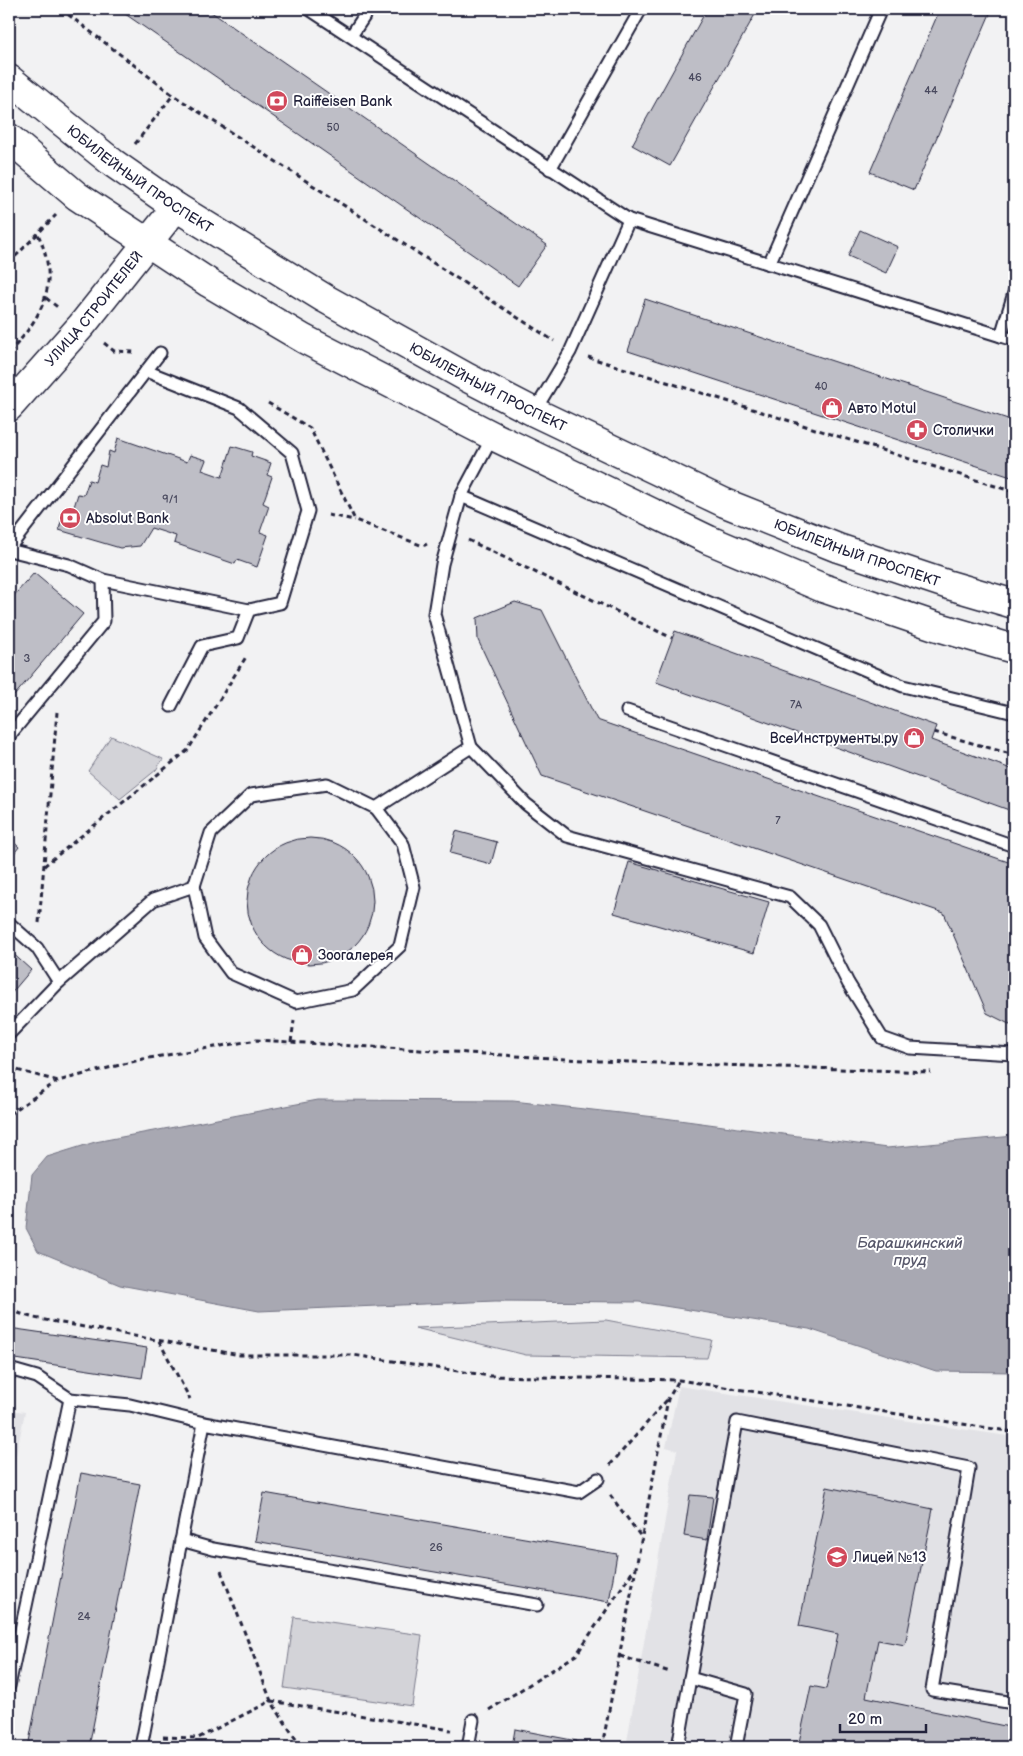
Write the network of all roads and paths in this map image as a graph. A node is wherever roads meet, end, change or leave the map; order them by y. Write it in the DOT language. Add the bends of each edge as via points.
graph roads {
  1 [pos="61,9"];
  2 [pos="309,9"];
  3 [pos="369,9"];
  4 [pos="641,9"];
  5 [pos="881,9"];
  6 [pos="351,36"];
  7 [pos="9,79"];
  8 [pos="173,95"];
  9 [pos="9,138"];
  10 [pos="550,168"];
  11 [pos="176,206"];
  12 [pos="629,220"];
  13 [pos="37,232"];
  14 [pos="149,242"];
  15 [pos="769,264"];
  16 [pos="1014,293"];
  17 [pos="46,298"];
  18 [pos="82,325"];
  19 [pos="1001,336"];
  20 [pos="1014,340"];
  21 [pos="9,353"];
  22 [pos="160,353"];
  23 [pos="146,371"];
  24 [pos="261,399"];
  25 [pos="9,407"];
  26 [pos="534,412"];
  27 [pos="493,436"];
  28 [pos="461,496"];
  29 [pos="308,511"];
  30 [pos="355,520"];
  31 [pos="451,532"];
  32 [pos="9,549"];
  33 [pos="103,580"];
  34 [pos="1014,604"];
  35 [pos="249,610"];
  36 [pos="672,638"];
  37 [pos="1014,649"];
  38 [pos="249,652"];
  39 [pos="60,674"];
  40 [pos="171,706"];
  41 [pos="627,711"];
  42 [pos="1014,713"];
  43 [pos="934,732"];
  44 [pos="9,736"];
  45 [pos="471,747"];
  46 [pos="1014,754"];
  47 [pos="376,808"];
  48 [pos="1014,846"];
  49 [pos="44,866"];
  50 [pos="194,886"];
  51 [pos="9,923"];
  52 [pos="37,948"];
  53 [pos="59,982"];
  54 [pos="9,1034"];
  55 [pos="1014,1054"];
  56 [pos="9,1068"];
  57 [pos="935,1072"];
  58 [pos="58,1081"];
  59 [pos="9,1114"];
  60 [pos="9,1310"];
  61 [pos="159,1341"];
  62 [pos="9,1370"];
  63 [pos="679,1380"];
  64 [pos="70,1399"];
  65 [pos="668,1400"];
  66 [pos="204,1423"];
  67 [pos="1014,1432"];
  68 [pos="598,1479"];
  69 [pos="642,1538"];
  70 [pos="181,1540"];
  71 [pos="213,1549"];
  72 [pos="637,1565"];
  73 [pos="537,1605"];
  74 [pos="620,1656"];
  75 [pos="690,1678"];
  76 [pos="9,1686"];
  77 [pos="272,1701"];
  78 [pos="1014,1704"];
  79 [pos="473,1720"];
  80 [pos="471,1734"];
  81 [pos="142,1742"];
  82 [pos="301,1747"];
  83 [pos="468,1747"];
  84 [pos="602,1747"];
  85 [pos="678,1747"];
  86 [pos="736,1747"];
  1 -- 8 [label="path"];
  2 -- 6 [label="lane"];
  3 -- 6 [label="lane"];
  4 -- 10 [label="lane"];
  5 -- 15 [label="lane"];
  6 -- 10 [label="lane"];
  7 -- 11 [label="main road, ЮБИЛЕЙНЫЙ ПРОСПЕКТ" via="114,163"];
  9 -- 14 [label="main road" via="77,196"];
  10 -- 12 [label="lane"];
  11 -- 14 [label="main road, УЛИЦА СТРОИТЕЛЕЙ"];
  11 -- 26 [label="main road, ЮБИЛЕЙНЫЙ ПРОСПЕКТ" via="324,298"];
  12 -- 15 [label="lane"];
  12 -- 26 [label="lane" via="570,352"];
  13 -- 17 [label="path" via="47,260"];
  14 -- 18 [label="main road, УЛИЦА СТРОИТЕЛЕЙ"];
  14 -- 27 [label="main road" via="209,283 304,339"];
  15 -- 19 [label="lane"];
  16 -- 19 [label="lane"];
  17 -- 18 [label="path"];
  17 -- 21 [label="path" via="34,321"];
  18 -- 22 [label="path" via="114,351"];
  18 -- 25 [label="main road, УЛИЦА СТРОИТЕЛЕЙ"];
  19 -- 20 [label="lane"];
  22 -- 23 [label="lane"];
  23 -- 29 [label="lane" via="239,408 292,453"];
  23 -- 32 [label="lane"];
  24 -- 30 [label="path" via="310,428"];
  26 -- 34 [label="main road, ЮБИЛЕЙНЫЙ ПРОСПЕКТ" via="743,510 838,548"];
  27 -- 28 [label="lane"];
  27 -- 37 [label="main road" via="709,540 823,588"];
  28 -- 31 [label="lane"];
  28 -- 42 [label="lane" via="903,686"];
  29 -- 30 [label="path"];
  29 -- 35 [label="lane" via="280,603"];
  30 -- 31 [label="path" via="423,546"];
  31 -- 36 [label="path"];
  31 -- 45 [label="lane" via="434,614"];
  32 -- 33 [label="lane" via="69,566"];
  33 -- 35 [label="lane"];
  33 -- 39 [label="lane" via="104,621"];
  35 -- 40 [label="lane" via="238,638 202,646"];
  38 -- 49 [label="path" via="188,750"];
  39 -- 44 [label="lane"];
  39 -- 49 [label="path"];
  41 -- 48 [label="lane"];
  43 -- 46 [label="path"];
  45 -- 47 [label="lane"];
  45 -- 55 [label="lane" via="526,804 567,836 790,897 819,926 848,983 882,1038 910,1048"];
  47 -- 50 [label="lane" via="327,784 251,795 211,834"];
  47 -- 50 [label="lane" via="403,844 414,887 400,946 353,990 296,1002 231,973 205,938"];
  49 -- 52 [label="path"];
  50 -- 53 [label="lane" via="153,900"];
  51 -- 52 [label="lane"];
  52 -- 53 [label="lane"];
  53 -- 54 [label="lane"];
  56 -- 58 [label="path"];
  57 -- 58 [label="path" via="600,1061 257,1040 143,1059"];
  58 -- 59 [label="path"];
  60 -- 61 [label="path" via="34,1318"];
  61 -- 63 [label="path" via="240,1355 353,1355 490,1376"];
  61 -- 66 [label="path"];
  62 -- 64 [label="lane" via="37,1377"];
  63 -- 65 [label="path"];
  63 -- 67 [label="path"];
  64 -- 66 [label="lane" via="130,1405"];
  64 -- 76 [label="lane"];
  65 -- 68 [label="path"];
  65 -- 69 [label="path"];
  66 -- 68 [label="lane" via="579,1492"];
  66 -- 70 [label="lane"];
  68 -- 69 [label="path"];
  69 -- 72 [label="path"];
  70 -- 71 [label="lane"];
  70 -- 81 [label="lane"];
  71 -- 73 [label="lane"];
  71 -- 77 [label="path"];
  72 -- 74 [label="path"];
  72 -- 79 [label="path" via="576,1655"];
  74 -- 75 [label="path"];
  74 -- 84 [label="path"];
  75 -- 78 [label="lane" via="737,1422 969,1468 932,1690"];
  75 -- 85 [label="lane"];
  75 -- 86 [label="lane" via="746,1694"];
  77 -- 80 [label="path"];
  77 -- 81 [label="path" via="198,1738"];
  77 -- 82 [label="path"];
  79 -- 80 [label="lane"];
  80 -- 83 [label="lane"];
}
